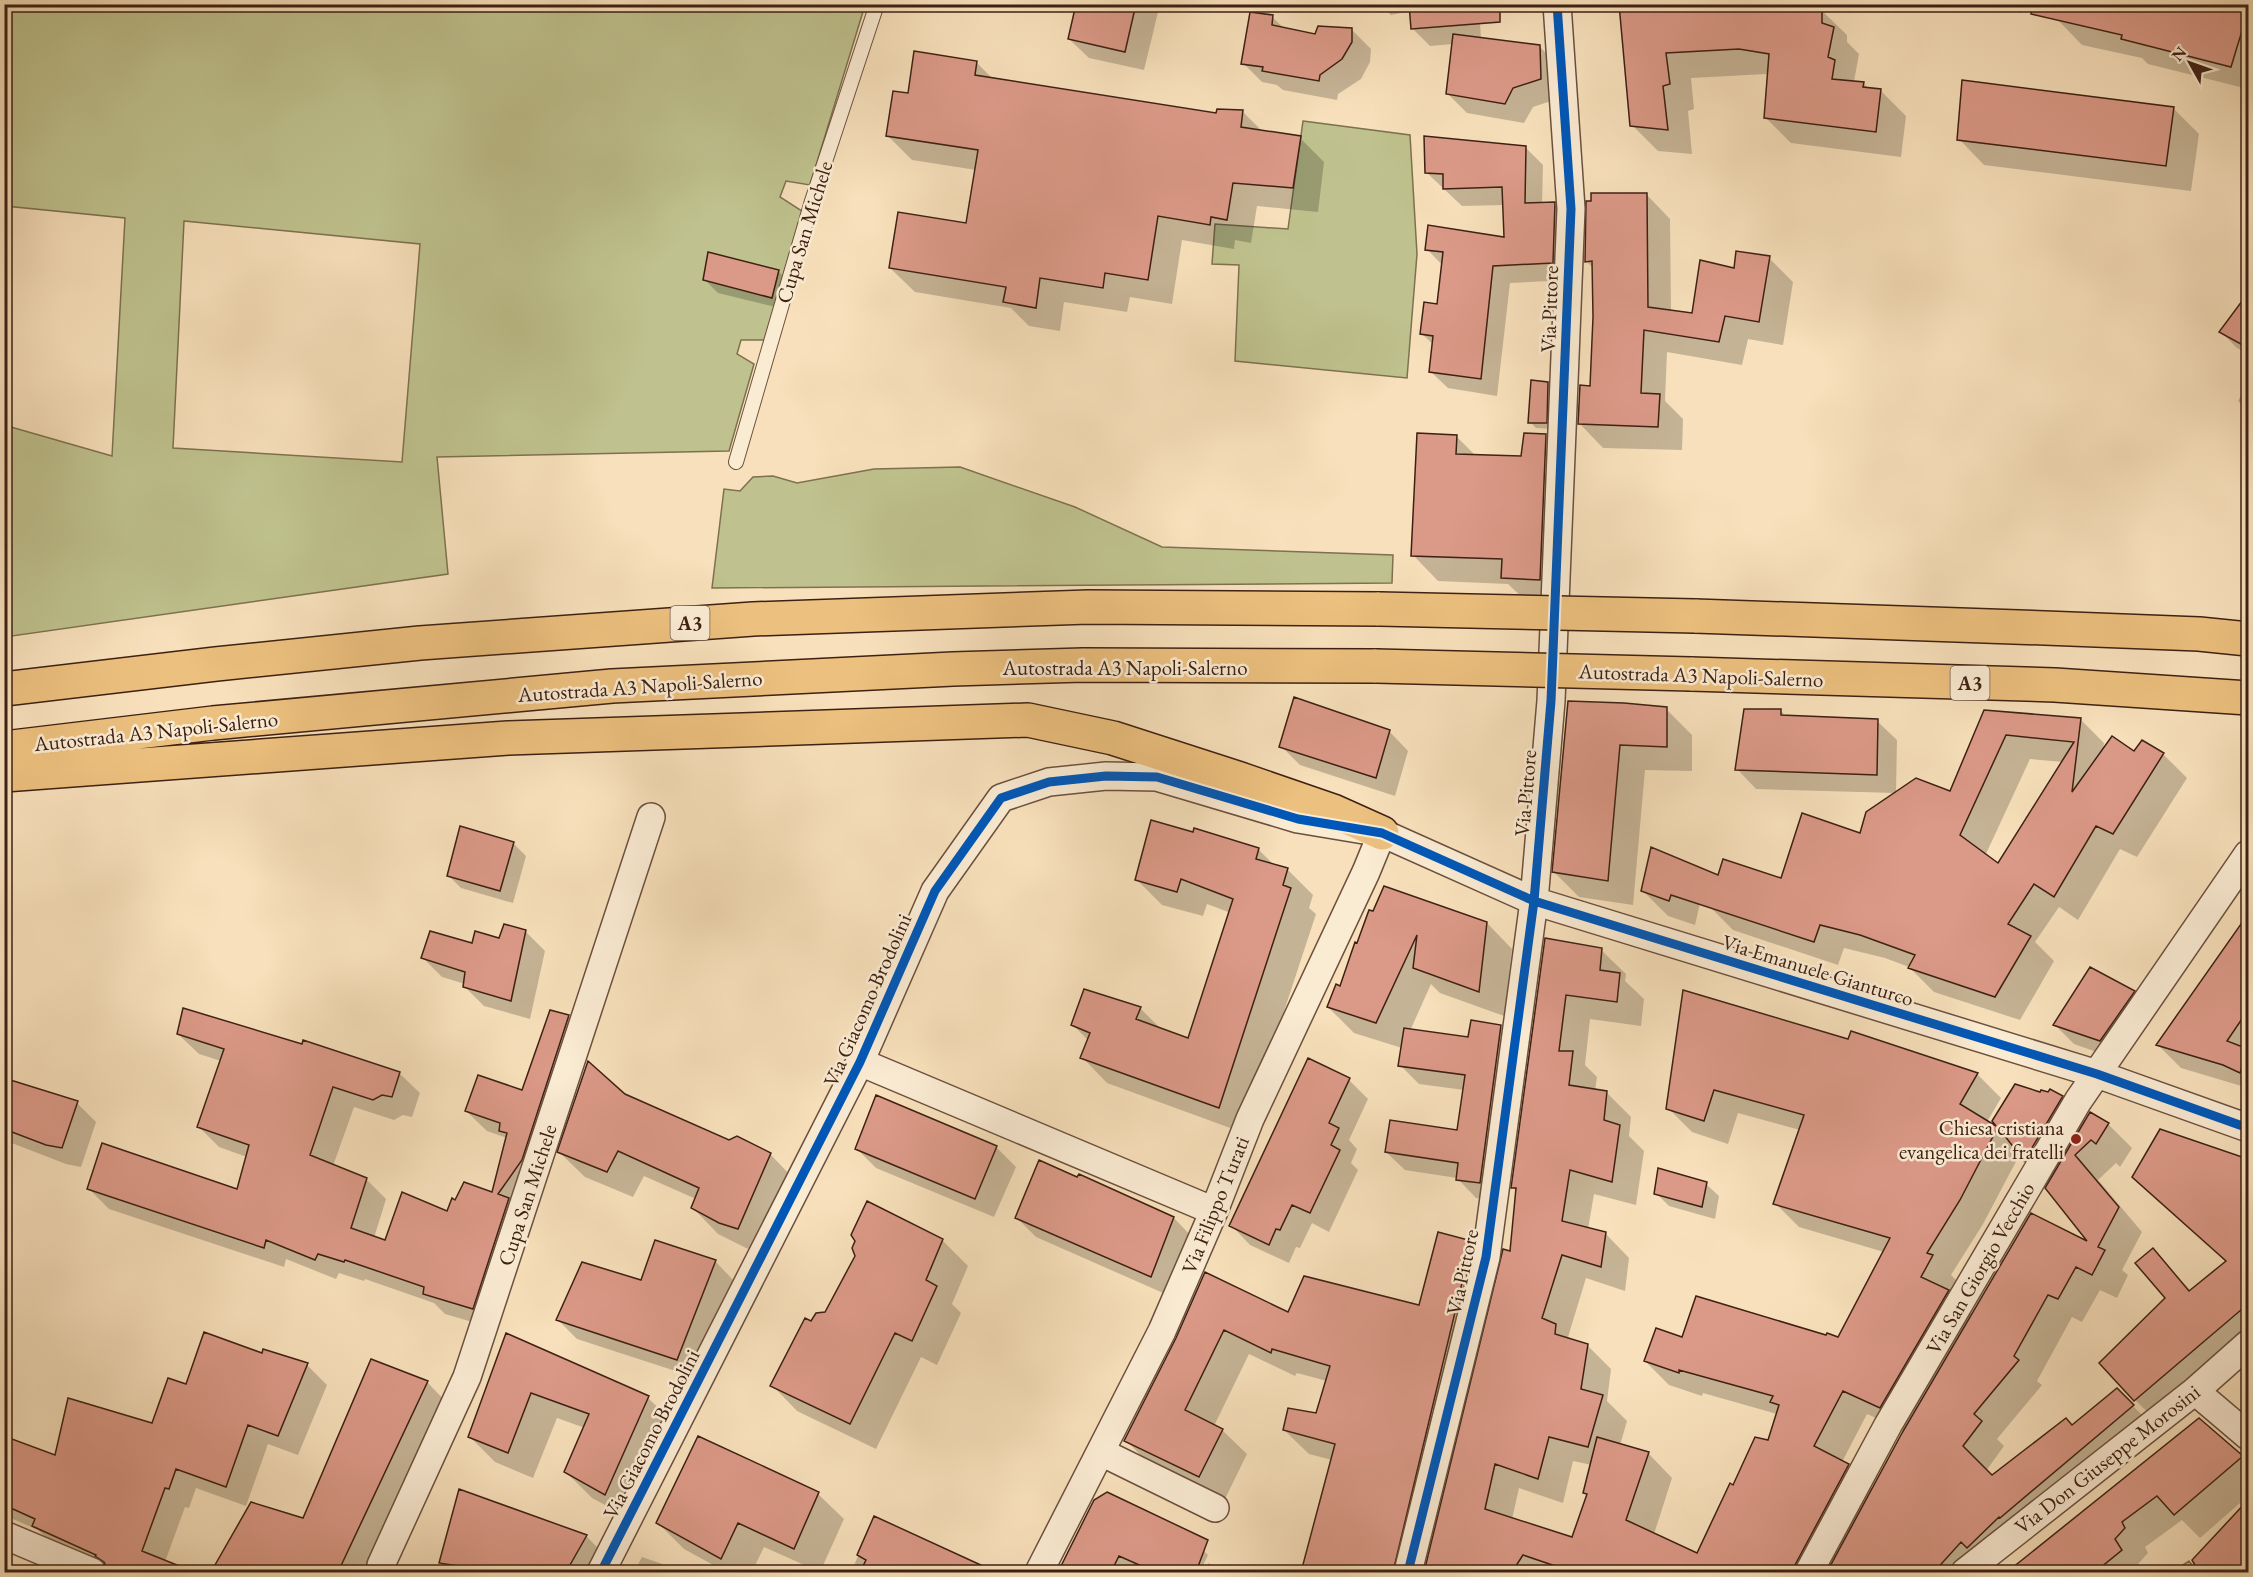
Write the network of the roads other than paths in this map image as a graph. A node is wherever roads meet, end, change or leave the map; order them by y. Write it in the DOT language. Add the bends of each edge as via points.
graph roads {
  1 [pos="876,4"];
  2 [pos="1557,4"];
  3 [pos="736,462"];
  4 [pos="2248,639"];
  5 [pos="4,689"];
  6 [pos="2248,698"];
  7 [pos="4,748"];
  8 [pos="4,775"];
  9 [pos="651,817"];
  10 [pos="1382,833"];
  11 [pos="2248,854"];
  12 [pos="1534,901"];
  13 [pos="860,1062"];
  14 [pos="2097,1074"];
  15 [pos="2248,1128"];
  16 [pos="1214,1211"];
  17 [pos="2248,1344"];
  18 [pos="2194,1391"];
  19 [pos="2248,1436"];
  20 [pos="1101,1452"];
  21 [pos="1215,1508"];
  22 [pos="4,1535"];
  23 [pos="388,1570"];
  24 [pos="92,1572"];
  25 [pos="601,1572"];
  26 [pos="1039,1572"];
  27 [pos="1408,1572"];
  28 [pos="1809,1572"];
  29 [pos="1965,1572"];
  1 -- 3 [label="lane, Cupa San Michele" via="812,201"];
  2 -- 12 [label="street, Via Pittore" via="1571,209 1552,679"];
  4 -- 5 [label="highway, A3, bridge" via="1695,616 1088,607 753,619 408,644"];
  6 -- 7 [label="highway, Autostrada A3 Napoli-Salerno / A3, bridge" via="2055,685 1376,666 1024,667 624,685 213,723"];
  8 -- 10 [label="highway" via="508,738 1028,720 1123,741 1333,811"];
  9 -- 23 [label="street, Cupa San Michele" via="468,1377"];
  10 -- 12 [label="street, Via Emanuele Gianturco"];
  10 -- 13 [label="street, Via Giacomo Brodolini" via="1298,819 1157,777 1106,776 1050,782 1001,798 935,891"];
  10 -- 16 [label="street, Via Filippo Turati" via="1250,1119"];
  11 -- 14 [label="street, Via San Giorgio Vecchio"];
  12 -- 14 [label="street, Via Emanuele Gianturco"];
  12 -- 27 [label="street, Via Pittore" via="1486,1257"];
  13 -- 16 [label="street"];
  13 -- 25 [label="street, Via Giacomo Brodolini"];
  14 -- 15 [label="street, Via Emanuele Gianturco"];
  14 -- 28 [label="street, Via San Giorgio Vecchio" via="1888,1425"];
  16 -- 20 [label="street, Via Filippo Turati" via="1162,1331"];
  17 -- 18 [label="street, Via Don Giuseppe Morosini"];
  18 -- 19 [label="street"];
  18 -- 29 [label="street, Via Don Giuseppe Morosini"];
  20 -- 21 [label="street"];
  20 -- 26 [label="street, Via Filippo Turati"];
  22 -- 24 [label="street"];
}
